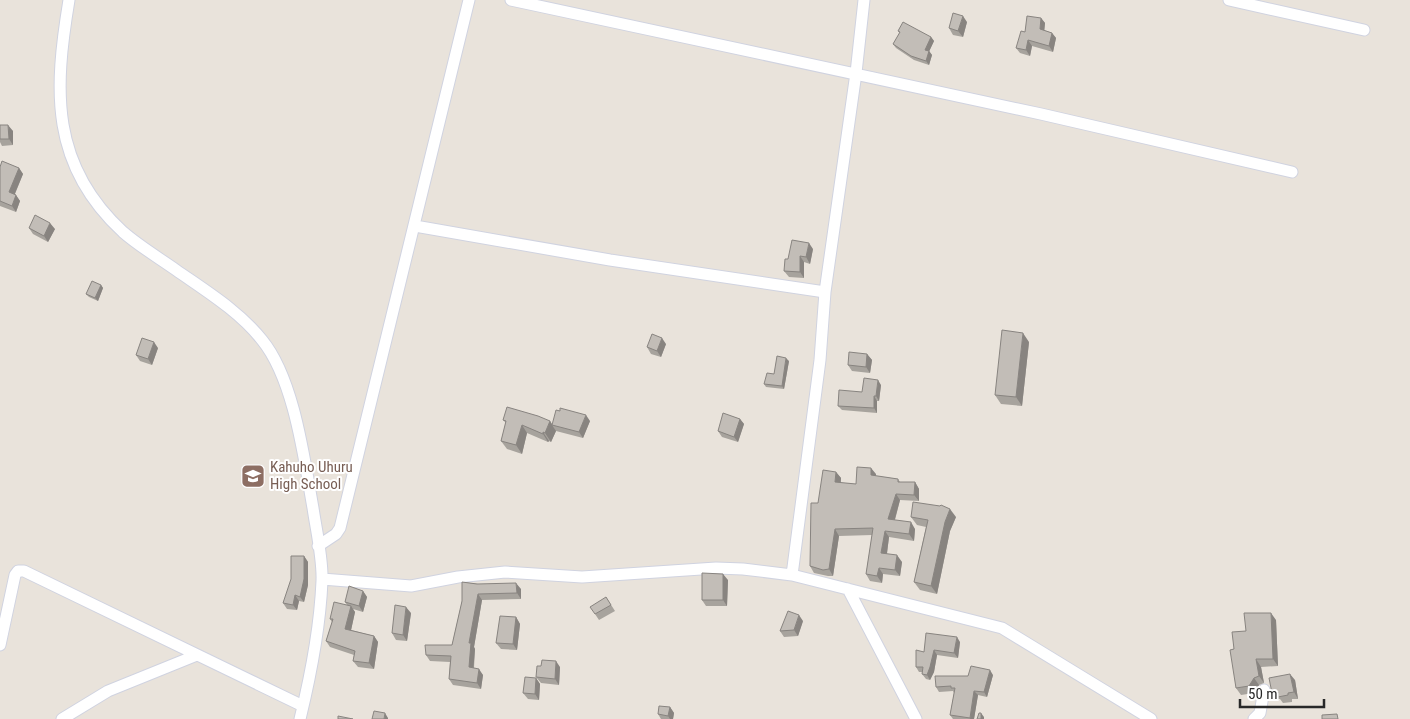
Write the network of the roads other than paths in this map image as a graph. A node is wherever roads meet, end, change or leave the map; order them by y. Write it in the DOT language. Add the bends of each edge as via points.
graph roads {
  1 [pos="69,0"];
  2 [pos="469,0"];
  3 [pos="511,0"];
  4 [pos="864,0"];
  5 [pos="1229,0"];
  6 [pos="1364,30"];
  7 [pos="856,73"];
  8 [pos="1292,172"];
  9 [pos="415,226"];
  10 [pos="825,292"];
  11 [pos="318,546"];
  12 [pos="792,575"];
  13 [pos="322,579"];
  14 [pos="848,589"];
  15 [pos="0,645"];
  16 [pos="196,655"];
  17 [pos="1264,690"];
  18 [pos="303,706"];
  19 [pos="62,719"];
  20 [pos="300,719"];
  21 [pos="916,719"];
  22 [pos="1151,719"];
  23 [pos="1254,719"];
  1 -- 11 [label="street" via="60,107 72,162 99,206 124,232 236,312 274,357 284,379 302,446"];
  2 -- 9 [label="street"];
  3 -- 7 [label="street"];
  4 -- 7 [label="street"];
  5 -- 6 [label="street"];
  7 -- 8 [label="street"];
  7 -- 10 [label="street"];
  9 -- 10 [label="street" via="610,260"];
  9 -- 11 [label="street" via="340,528"];
  10 -- 12 [label="street" via="820,360"];
  11 -- 13 [label="street"];
  12 -- 13 [label="street" via="716,568 582,577 504,572 411,586"];
  12 -- 14 [label="street"];
  13 -- 18 [label="street" via="313,663"];
  14 -- 21 [label="street"];
  14 -- 22 [label="street" via="1002,628"];
  15 -- 16 [label="street" via="15,575 24,571"];
  16 -- 18 [label="street"];
  16 -- 19 [label="street" via="108,691"];
  17 -- 23 [label="street" via="1260,713"];
  18 -- 20 [label="street"];
}
